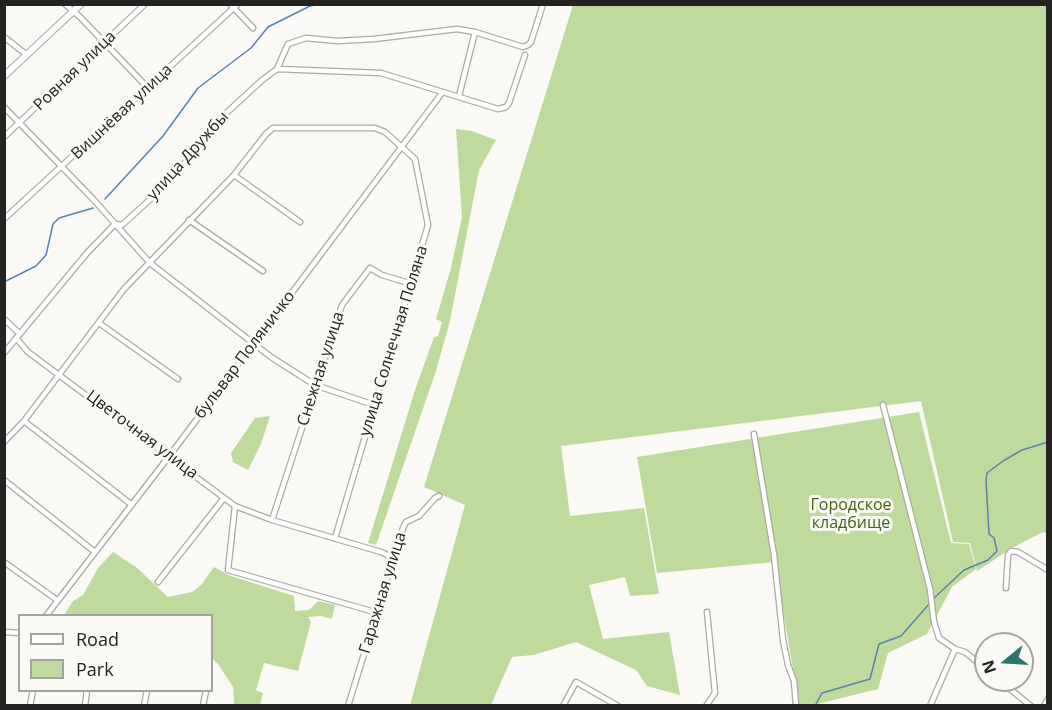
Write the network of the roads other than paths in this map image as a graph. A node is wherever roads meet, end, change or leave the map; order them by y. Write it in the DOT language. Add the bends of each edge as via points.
graph roads {
  1 [pos="65,4"];
  2 [pos="81,4"];
  3 [pos="145,4"];
  4 [pos="543,4"];
  5 [pos="234,6"];
  6 [pos="74,12"];
  7 [pos="253,28"];
  8 [pos="475,32"];
  9 [pos="4,38"];
  10 [pos="105,43"];
  11 [pos="27,55"];
  12 [pos="525,55"];
  13 [pos="277,69"];
  14 [pos="4,76"];
  15 [pos="148,88"];
  16 [pos="442,93"];
  17 [pos="459,96"];
  18 [pos="4,107"];
  19 [pos="20,123"];
  20 [pos="4,138"];
  21 [pos="403,147"];
  22 [pos="63,166"];
  23 [pos="234,175"];
  24 [pos="4,219"];
  25 [pos="189,220"];
  26 [pos="300,222"];
  27 [pos="115,224"];
  28 [pos="150,263"];
  29 [pos="263,271"];
  30 [pos="412,284"];
  31 [pos="4,319"];
  32 [pos="99,323"];
  33 [pos="18,336"];
  34 [pos="253,343"];
  35 [pos="4,353"];
  36 [pos="60,373"];
  37 [pos="178,379"];
  38 [pos="315,385"];
  39 [pos="374,405"];
  40 [pos="883,405"];
  41 [pos="24,422"];
  42 [pos="754,434"];
  43 [pos="4,442"];
  44 [pos="170,455"];
  45 [pos="4,480"];
  46 [pos="439,496"];
  47 [pos="224,498"];
  48 [pos="132,505"];
  49 [pos="235,506"];
  50 [pos="272,520"];
  51 [pos="335,538"];
  52 [pos="95,552"];
  53 [pos="4,562"];
  54 [pos="391,564"];
  55 [pos="1047,570"];
  56 [pos="158,582"];
  57 [pos="1006,588"];
  58 [pos="57,600"];
  59 [pos="707,612"];
  60 [pos="378,613"];
  61 [pos="47,614"];
  62 [pos="955,649"];
  63 [pos="974,659"];
  64 [pos="1014,692"];
  65 [pos="1047,699"];
  66 [pos="348,705"];
  67 [pos="563,705"];
  68 [pos="618,705"];
  69 [pos="706,705"];
  70 [pos="796,705"];
  71 [pos="930,705"];
  72 [pos="1031,705"];
  73 [pos="1044,705"];
  1 -- 6 [label="street"];
  2 -- 6 [label="main road"];
  3 -- 10 [label="street, Ровная улица"];
  4 -- 8 [label="street" via="528,45 523,47"];
  5 -- 7 [label="street"];
  5 -- 15 [label="street, Вишнёвая улица"];
  6 -- 10 [label="street"];
  6 -- 11 [label="main road"];
  8 -- 13 [label="street" via="457,29 337,41 306,38 288,44"];
  8 -- 17 [label="street"];
  9 -- 11 [label="street"];
  10 -- 15 [label="street"];
  10 -- 19 [label="street, Ровная улица"];
  11 -- 14 [label="main road"];
  12 -- 17 [label="street" via="506,107"];
  13 -- 16 [label="street" via="381,73"];
  13 -- 27 [label="street, улица Дружбы" via="209,129 197,150 155,195 122,225"];
  15 -- 22 [label="street, Вишнёвая улица"];
  16 -- 17 [label="street"];
  16 -- 21 [label="street, бульвар Поляничко"];
  18 -- 19 [label="street"];
  19 -- 20 [label="street, Ровная улица"];
  19 -- 22 [label="street"];
  21 -- 23 [label="street" via="375,128 273,128"];
  21 -- 30 [label="street, улица Солнечная Поляна" via="415,159 428,225"];
  21 -- 34 [label="street, бульвар Поляничко"];
  22 -- 24 [label="street, Вишнёвая улица"];
  22 -- 27 [label="street"];
  23 -- 25 [label="street"];
  23 -- 26 [label="street"];
  25 -- 28 [label="street"];
  25 -- 29 [label="street"];
  27 -- 28 [label="street"];
  27 -- 33 [label="street, улица Дружбы"];
  28 -- 32 [label="street"];
  28 -- 34 [label="street"];
  30 -- 38 [label="street, Снежная улица" via="370,268 342,305"];
  30 -- 39 [label="street, улица Солнечная Поляна"];
  31 -- 33 [label="street, Цветочная улица"];
  32 -- 36 [label="street"];
  32 -- 37 [label="street"];
  33 -- 35 [label="street, улица Дружбы"];
  33 -- 36 [label="street, Цветочная улица" via="28,352"];
  34 -- 38 [label="street"];
  34 -- 44 [label="street, бульвар Поляничко"];
  36 -- 41 [label="street"];
  36 -- 44 [label="street, Цветочная улица"];
  38 -- 39 [label="street"];
  38 -- 50 [label="street, Снежная улица"];
  39 -- 51 [label="street, улица Солнечная Поляна"];
  40 -- 62 [label="street" via="930,589 934,622 939,638"];
  41 -- 43 [label="street"];
  41 -- 48 [label="street"];
  42 -- 70 [label="street"];
  44 -- 47 [label="street, Цветочная улица"];
  44 -- 48 [label="street, бульвар Поляничко"];
  45 -- 52 [label="street"];
  46 -- 54 [label="street, Гаражная улица" via="406,522"];
  47 -- 49 [label="street, Цветочная улица"];
  47 -- 56 [label="street"];
  48 -- 52 [label="street, бульвар Поляничко"];
  49 -- 50 [label="street, Цветочная улица"];
  49 -- 60 [label="street" via="228,570"];
  50 -- 51 [label="street, Цветочная улица"];
  51 -- 54 [label="street, Цветочная улица" via="388,555"];
  52 -- 58 [label="street, бульвар Поляничко"];
  53 -- 58 [label="street"];
  54 -- 60 [label="street, Гаражная улица"];
  55 -- 57 [label="street" via="1011,551"];
  58 -- 61 [label="street, бульвар Поляничко"];
  59 -- 69 [label="street" via="715,693"];
  60 -- 66 [label="street, Гаражная улица"];
  62 -- 63 [label="street"];
  62 -- 71 [label="street"];
  64 -- 72 [label="street"];
  65 -- 73 [label="street"];
  67 -- 68 [label="street" via="576,682"];
}
